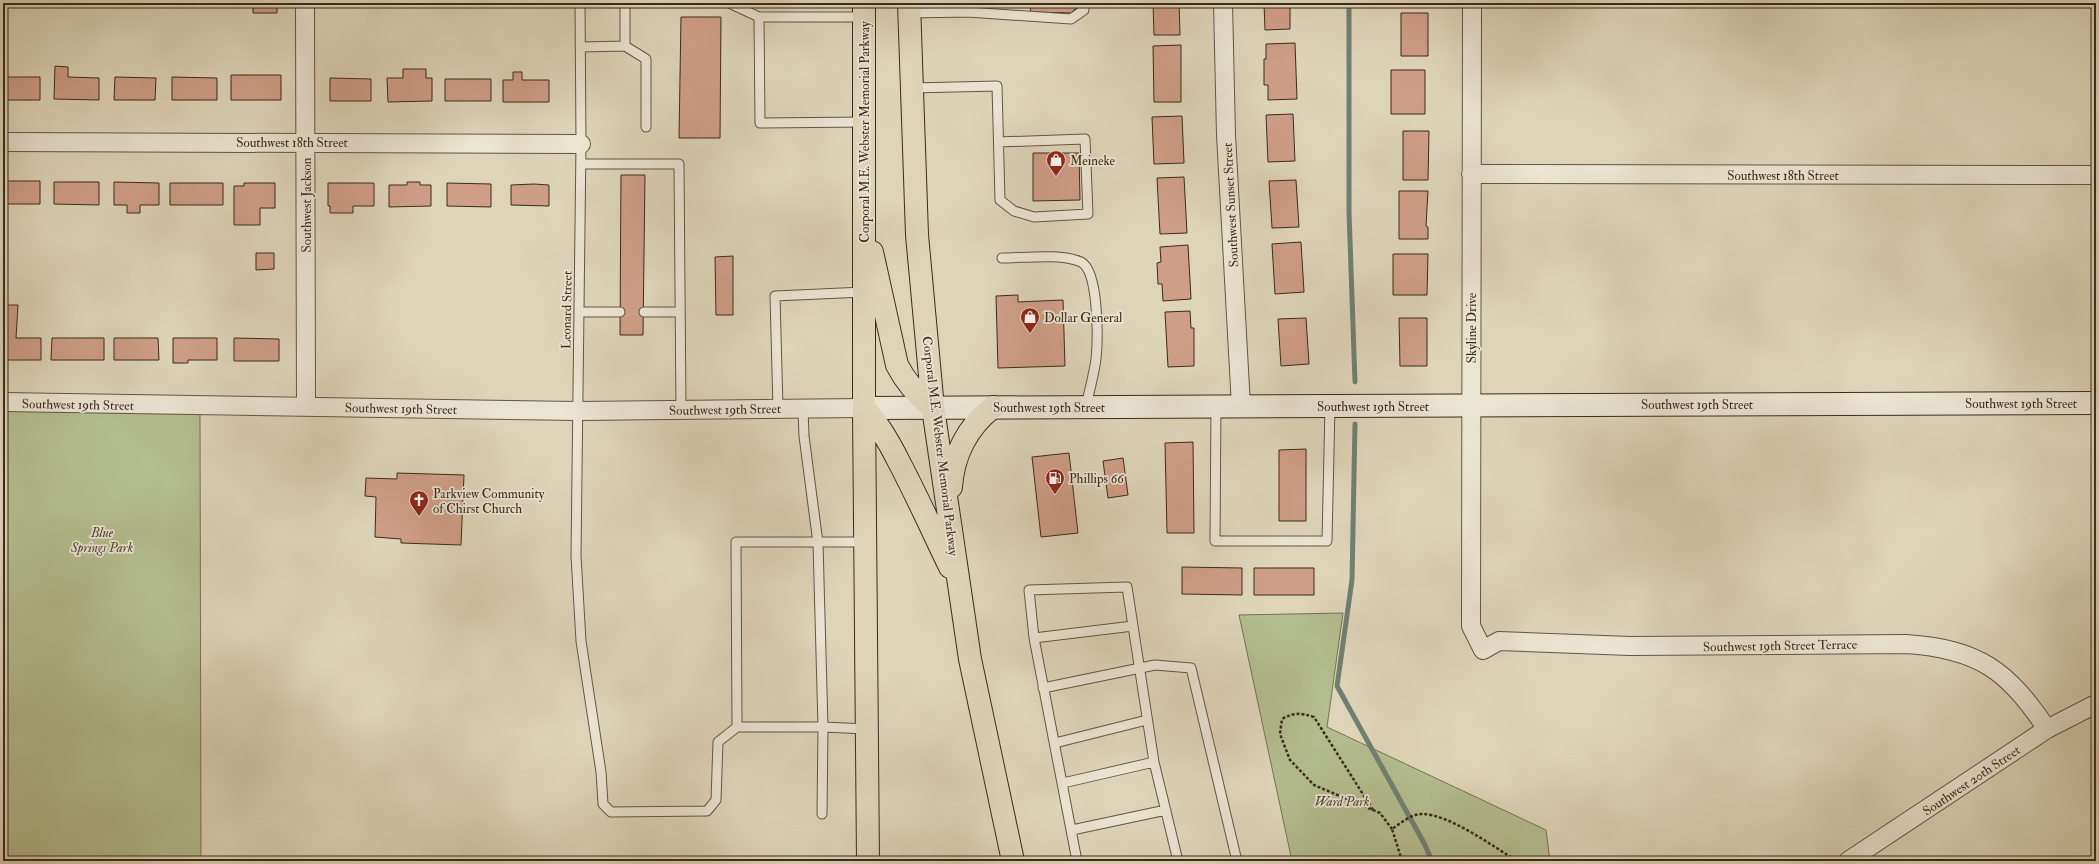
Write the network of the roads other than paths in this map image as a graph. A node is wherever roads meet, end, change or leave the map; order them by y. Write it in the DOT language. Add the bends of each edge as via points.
graph roads {
  1 [pos="305,3"];
  2 [pos="580,3"];
  3 [pos="625,3"];
  4 [pos="729,3"];
  5 [pos="1084,3"];
  6 [pos="1223,3"];
  7 [pos="1472,3"];
  8 [pos="909,8"];
  9 [pos="864,10"];
  10 [pos="759,17"];
  11 [pos="625,46"];
  12 [pos="580,47"];
  13 [pos="912,88"];
  14 [pos="864,122"];
  15 [pos="646,127"];
  16 [pos="3,142"];
  17 [pos="305,142"];
  18 [pos="999,142"];
  19 [pos="581,144"];
  20 [pos="581,164"];
  21 [pos="1471,174"];
  22 [pos="2096,175"];
  23 [pos="864,218"];
  24 [pos="1002,258"];
  25 [pos="864,292"];
  26 [pos="579,312"];
  27 [pos="620,312"];
  28 [pos="644,312"];
  29 [pos="680,312"];
  30 [pos="3,402"];
  31 [pos="2096,403"];
  32 [pos="1472,405"];
  33 [pos="306,406"];
  34 [pos="1216,406"];
  35 [pos="1241,406"];
  36 [pos="1330,406"];
  37 [pos="993,407"];
  38 [pos="1086,407"];
  39 [pos="864,408"];
  40 [pos="933,408"];
  41 [pos="778,409"];
  42 [pos="803,409"];
  43 [pos="681,410"];
  44 [pos="578,411"];
  45 [pos="949,516"];
  46 [pos="865,542"];
  47 [pos="818,543"];
  48 [pos="960,586"];
  49 [pos="1133,626"];
  50 [pos="1034,638"];
  51 [pos="1483,650"];
  52 [pos="1140,668"];
  53 [pos="1043,688"];
  54 [pos="2096,704"];
  55 [pos="1147,720"];
  56 [pos="737,727"];
  57 [pos="823,728"];
  58 [pos="867,729"];
  59 [pos="2047,729"];
  60 [pos="1055,743"];
  61 [pos="1154,762"];
  62 [pos="1063,783"];
  63 [pos="1166,810"];
  64 [pos="822,814"];
  65 [pos="1072,830"];
  66 [pos="868,861"];
  67 [pos="1013,861"];
  68 [pos="1077,861"];
  69 [pos="1177,861"];
  70 [pos="1237,861"];
  71 [pos="1848,861"];
  1 -- 17 [label="street, Southwest Jackson"];
  2 -- 12 [label="lane, Leonard Street"];
  3 -- 11 [label="lane"];
  4 -- 10 [label="lane"];
  5 -- 8 [label="lane" via="1084,10 1070,19"];
  6 -- 35 [label="street, Southwest Sunset Street" via="1226,135"];
  7 -- 21 [label="street, Skyline Drive"];
  8 -- 13 [label="main road, Corporal M.E. Webster Memorial Parkway"];
  9 -- 10 [label="lane"];
  9 -- 14 [label="main road, Corporal M.E. Webster Memorial Parkway"];
  10 -- 14 [label="lane" via="760,123"];
  11 -- 12 [label="lane"];
  11 -- 15 [label="lane" via="646,58"];
  12 -- 19 [label="lane, Leonard Street"];
  13 -- 18 [label="lane" via="998,86"];
  13 -- 40 [label="main road, Corporal M.E. Webster Memorial Parkway" via="917,235"];
  14 -- 23 [label="main road, Corporal M.E. Webster Memorial Parkway"];
  16 -- 17 [label="street, Southwest 18th Street"];
  17 -- 19 [label="street, Southwest 18th Street"];
  17 -- 33 [label="street, Southwest Jackson"];
  18 -- 18 [label="lane" via="1000,200 1014,211 1034,216 1088,214 1085,139"];
  19 -- 20 [label="lane, Leonard Street"];
  20 -- 26 [label="lane, Leonard Street"];
  20 -- 29 [label="lane" via="680,164"];
  21 -- 22 [label="street, Southwest 18th Street"];
  21 -- 32 [label="street, Skyline Drive"];
  23 -- 25 [label="main road, Corporal M.E. Webster Memorial Parkway"];
  23 -- 40 [label="main road" via="897,365 917,395"];
  24 -- 38 [label="lane" via="1069,258 1083,263 1089,272 1095,296 1097,330 1096,360"];
  25 -- 39 [label="main road, Corporal M.E. Webster Memorial Parkway"];
  25 -- 41 [label="lane" via="776,296"];
  26 -- 27 [label="lane"];
  26 -- 44 [label="lane, Leonard Street"];
  28 -- 29 [label="lane"];
  29 -- 43 [label="lane"];
  30 -- 33 [label="street, Southwest 19th Street" via="121,406"];
  31 -- 32 [label="street, Southwest 19th Street"];
  32 -- 36 [label="street, Southwest 19th Street"];
  32 -- 51 [label="street, Skyline Drive" via="1471,626"];
  33 -- 44 [label="street, Southwest 19th Street"];
  34 -- 35 [label="street, Southwest 19th Street"];
  34 -- 36 [label="lane" via="1215,541 1327,541"];
  34 -- 38 [label="street, Southwest 19th Street"];
  35 -- 36 [label="street, Southwest 19th Street"];
  37 -- 38 [label="street, Southwest 19th Street"];
  37 -- 40 [label="street, Southwest 19th Street"];
  37 -- 45 [label="main road" via="962,443 952,468"];
  39 -- 40 [label="street, Southwest 19th Street"];
  39 -- 42 [label="street, Southwest 19th Street"];
  39 -- 46 [label="main road, Corporal M.E. Webster Memorial Parkway"];
  39 -- 48 [label="main road" via="876,420 886,437"];
  40 -- 45 [label="main road, Corporal M.E. Webster Memorial Parkway"];
  41 -- 42 [label="street, Southwest 19th Street"];
  41 -- 43 [label="street, Southwest 19th Street"];
  42 -- 47 [label="lane" via="804,436"];
  43 -- 44 [label="street, Southwest 19th Street"];
  44 -- 56 [label="lane, Leonard Street" via="576,556 581,641 601,772 603,804 611,812 707,811 716,800 718,742"];
  45 -- 48 [label="main road, Corporal M.E. Webster Memorial Parkway"];
  46 -- 47 [label="lane"];
  46 -- 58 [label="main road, Corporal M.E. Webster Memorial Parkway"];
  47 -- 56 [label="lane" via="736,542"];
  47 -- 57 [label="lane"];
  48 -- 67 [label="main road, Corporal M.E. Webster Memorial Parkway" via="970,659"];
  49 -- 50 [label="lane"];
  49 -- 50 [label="lane" via="1127,587 1029,590"];
  49 -- 52 [label="lane"];
  50 -- 53 [label="lane"];
  51 -- 59 [label="street, Southwest 19th Street Terrace" via="1499,641 1630,646 1935,646 1983,662 2008,679 2028,701"];
  52 -- 53 [label="lane"];
  52 -- 55 [label="lane"];
  52 -- 70 [label="lane" via="1155,665 1191,668"];
  53 -- 60 [label="lane"];
  54 -- 59 [label="street, Southwest 20th Street"];
  55 -- 60 [label="lane"];
  55 -- 61 [label="lane"];
  56 -- 57 [label="lane"];
  57 -- 58 [label="lane"];
  57 -- 64 [label="lane"];
  58 -- 66 [label="main road, Corporal M.E. Webster Memorial Parkway"];
  59 -- 71 [label="street, Southwest 20th Street"];
  60 -- 62 [label="lane"];
  61 -- 62 [label="lane"];
  61 -- 63 [label="lane"];
  62 -- 65 [label="lane"];
  63 -- 65 [label="lane"];
  63 -- 69 [label="lane"];
  65 -- 68 [label="lane"];
}
